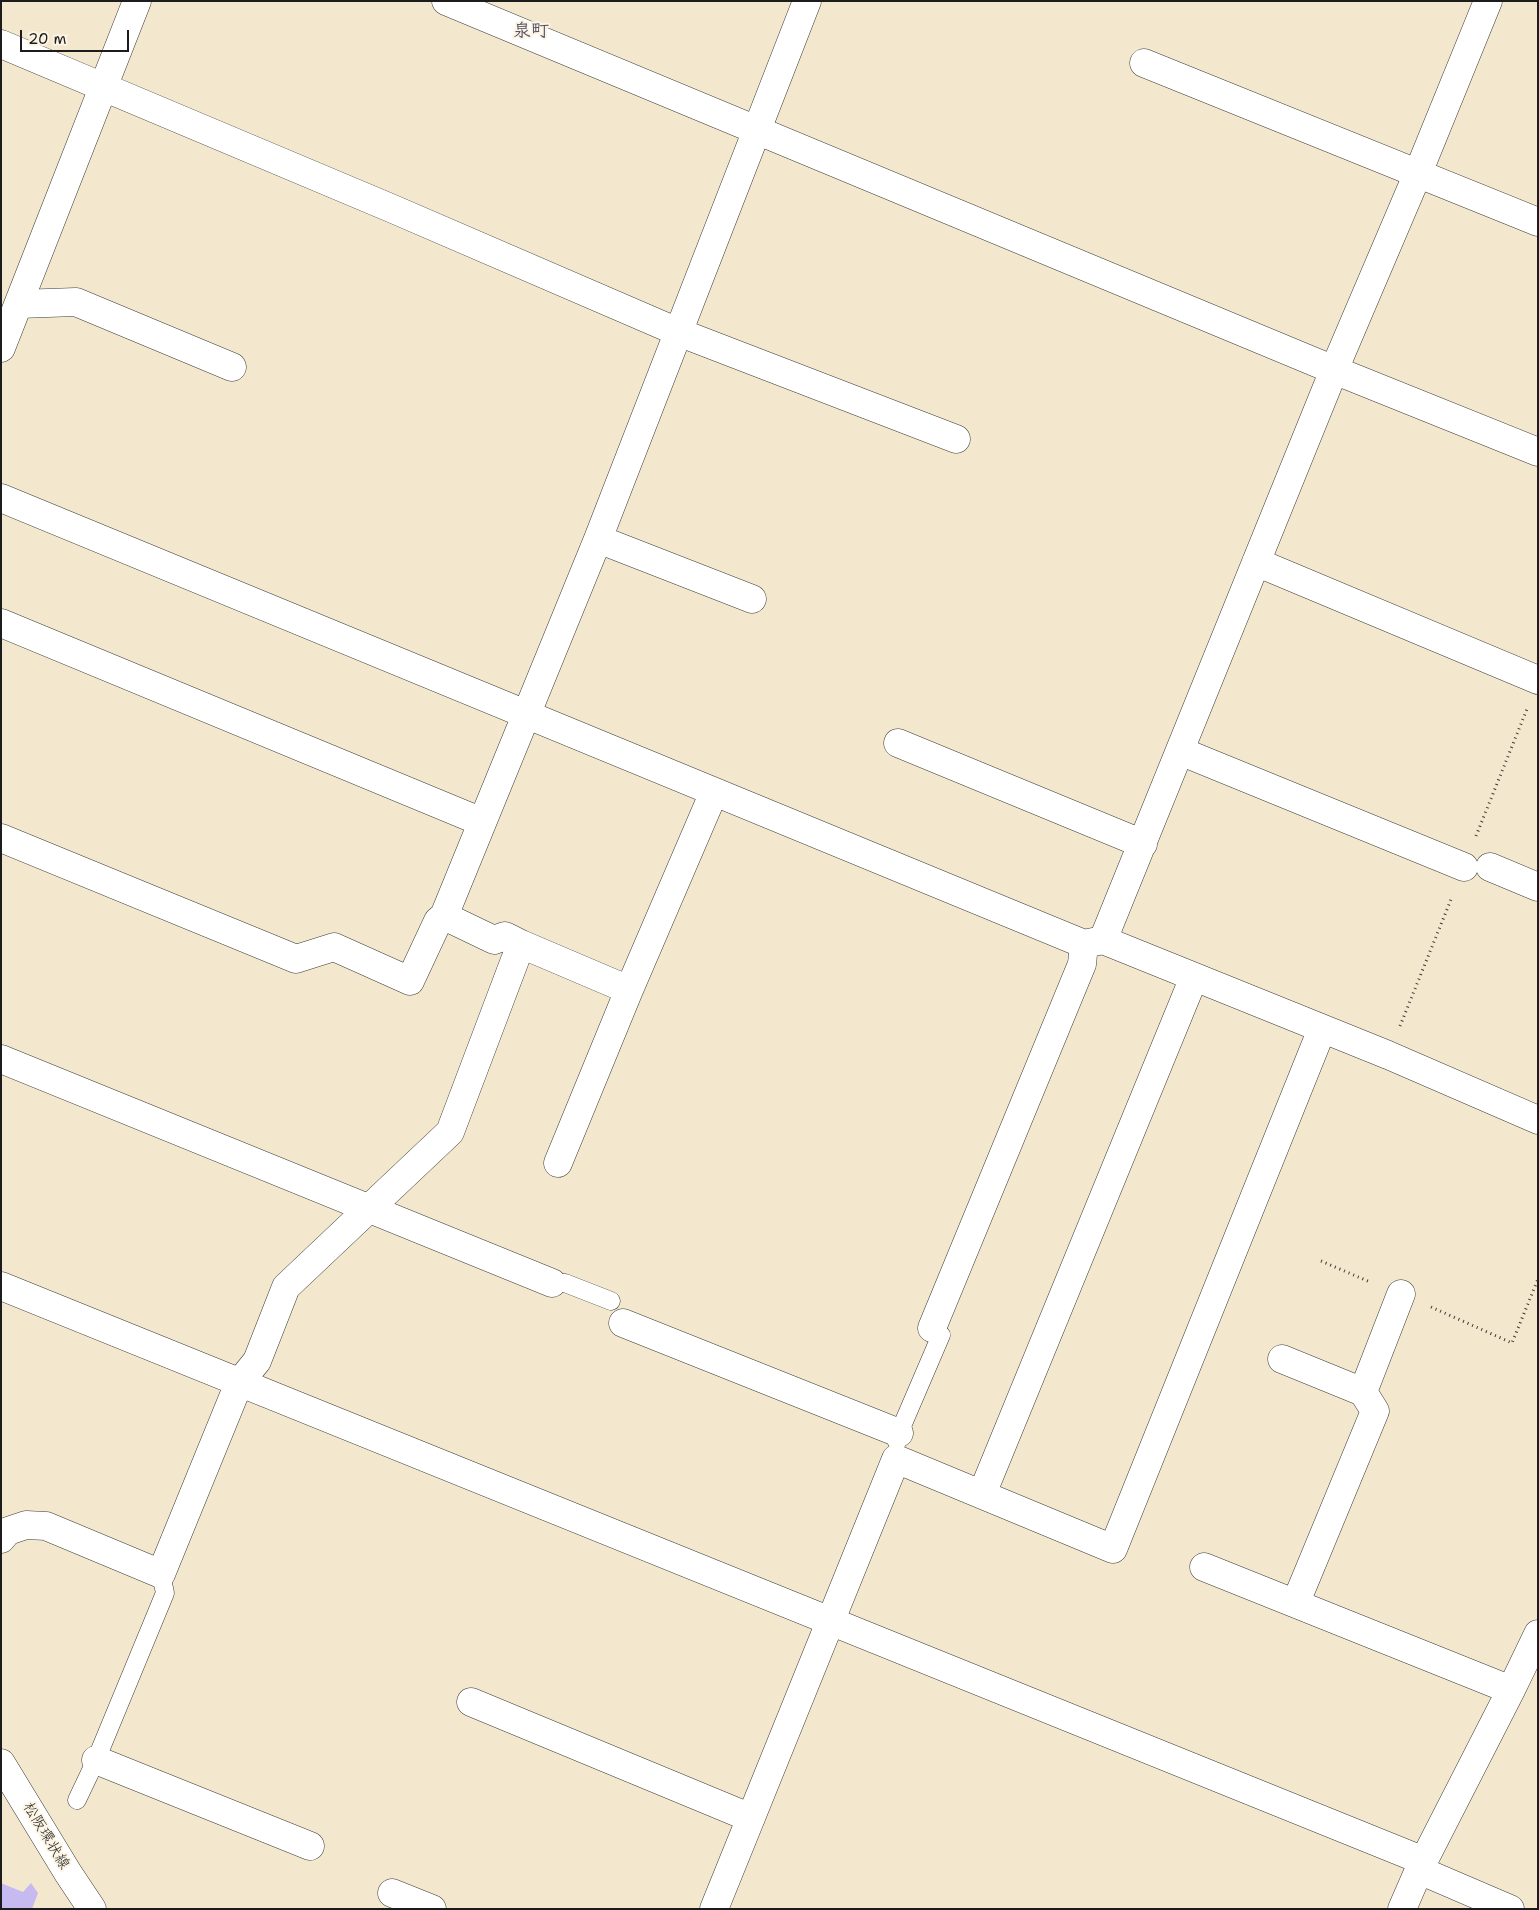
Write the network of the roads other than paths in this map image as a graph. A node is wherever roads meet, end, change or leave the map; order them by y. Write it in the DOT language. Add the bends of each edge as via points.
graph roads {
  1 [pos="137,1"];
  2 [pos="446,1"];
  3 [pos="807,1"];
  4 [pos="1488,1"];
  5 [pos="1,44"];
  6 [pos="1144,63"];
  7 [pos="103,86"];
  8 [pos="756,130"];
  9 [pos="1418,173"];
  10 [pos="1538,222"];
  11 [pos="19,304"];
  12 [pos="678,332"];
  13 [pos="1,348"];
  14 [pos="232,367"];
  15 [pos="1334,370"];
  16 [pos="956,439"];
  17 [pos="1538,452"];
  18 [pos="1,498"];
  19 [pos="598,539"];
  20 [pos="1256,562"];
  21 [pos="752,599"];
  22 [pos="1,623"];
  23 [pos="1538,680"];
  24 [pos="527,714"];
  25 [pos="898,743"];
  26 [pos="1180,751"];
  27 [pos="714,792"];
  28 [pos="482,822"];
  29 [pos="1,838"];
  30 [pos="1143,844"];
  31 [pos="1538,887"];
  32 [pos="444,916"];
  33 [pos="1094,942"];
  34 [pos="521,944"];
  35 [pos="1194,976"];
  36 [pos="630,990"];
  37 [pos="1322,1029"];
  38 [pos="1,1059"];
  39 [pos="1538,1120"];
  40 [pos="558,1163"];
  41 [pos="368,1209"];
  42 [pos="552,1283"];
  43 [pos="1,1286"];
  44 [pos="1401,1294"];
  45 [pos="617,1312"];
  46 [pos="932,1328"];
  47 [pos="1282,1359"];
  48 [pos="239,1383"];
  49 [pos="1363,1392"];
  50 [pos="898,1446"];
  51 [pos="982,1494"];
  52 [pos="1,1539"];
  53 [pos="1204,1566"];
  54 [pos="161,1574"];
  55 [pos="1296,1602"];
  56 [pos="830,1621"];
  57 [pos="1538,1634"];
  58 [pos="1511,1690"];
  59 [pos="471,1702"];
  60 [pos="96,1760"];
  61 [pos="1,1763"];
  62 [pos="77,1800"];
  63 [pos="751,1818"];
  64 [pos="310,1846"];
  65 [pos="1422,1866"];
  66 [pos="392,1893"];
  67 [pos="92,1909"];
  68 [pos="432,1909"];
  69 [pos="714,1909"];
  70 [pos="1402,1909"];
  71 [pos="1510,1909"];
  1 -- 7 [label="street"];
  2 -- 8 [label="street"];
  3 -- 8 [label="street"];
  4 -- 9 [label="street"];
  5 -- 7 [label="street"];
  6 -- 9 [label="street"];
  7 -- 11 [label="street"];
  7 -- 12 [label="street"];
  8 -- 12 [label="street"];
  8 -- 15 [label="street"];
  9 -- 10 [label="street"];
  9 -- 15 [label="street"];
  11 -- 13 [label="street"];
  11 -- 14 [label="street" via="76,302"];
  12 -- 16 [label="street"];
  12 -- 19 [label="street"];
  15 -- 17 [label="street"];
  15 -- 20 [label="street"];
  18 -- 24 [label="street"];
  19 -- 21 [label="street"];
  19 -- 24 [label="street"];
  20 -- 23 [label="street"];
  20 -- 26 [label="street"];
  22 -- 28 [label="street"];
  24 -- 27 [label="street"];
  24 -- 28 [label="street"];
  25 -- 30 [label="street"];
  26 -- 30 [label="street"];
  26 -- 31 [label="street" via="1477,867"];
  27 -- 33 [label="street"];
  27 -- 36 [label="street"];
  28 -- 32 [label="street"];
  29 -- 32 [label="street" via="296,959 334,947 410,981 438,921"];
  30 -- 33 [label="street"];
  32 -- 34 [label="street" via="494,940 505,936"];
  33 -- 35 [label="street"];
  33 -- 46 [label="street" via="1082,964"];
  34 -- 36 [label="street"];
  34 -- 41 [label="street" via="450,1132"];
  35 -- 37 [label="street"];
  35 -- 51 [label="street"];
  36 -- 40 [label="street"];
  37 -- 39 [label="street"];
  37 -- 51 [label="street" via="1113,1549"];
  38 -- 41 [label="street"];
  41 -- 42 [label="street"];
  41 -- 48 [label="street" via="286,1287 257,1361"];
  42 -- 45 [label="lane" via="565,1283"];
  43 -- 48 [label="street"];
  44 -- 49 [label="street"];
  45 -- 50 [label="street"];
  46 -- 50 [label="lane" via="941,1335"];
  47 -- 49 [label="street"];
  48 -- 54 [label="street"];
  48 -- 56 [label="street"];
  49 -- 55 [label="street" via="1375,1411"];
  50 -- 51 [label="street"];
  50 -- 56 [label="street"];
  52 -- 54 [label="street" via="8,1531 26,1525 46,1526"];
  53 -- 55 [label="street"];
  54 -- 60 [label="lane" via="166,1593"];
  55 -- 58 [label="street"];
  56 -- 63 [label="street"];
  56 -- 65 [label="street"];
  57 -- 58 [label="street"];
  58 -- 65 [label="street"];
  59 -- 63 [label="street"];
  60 -- 62 [label="lane"];
  60 -- 64 [label="street"];
  61 -- 67 [label="street, 松阪環状線"];
  63 -- 69 [label="street"];
  65 -- 70 [label="street"];
  65 -- 71 [label="street"];
  66 -- 68 [label="street"];
}
